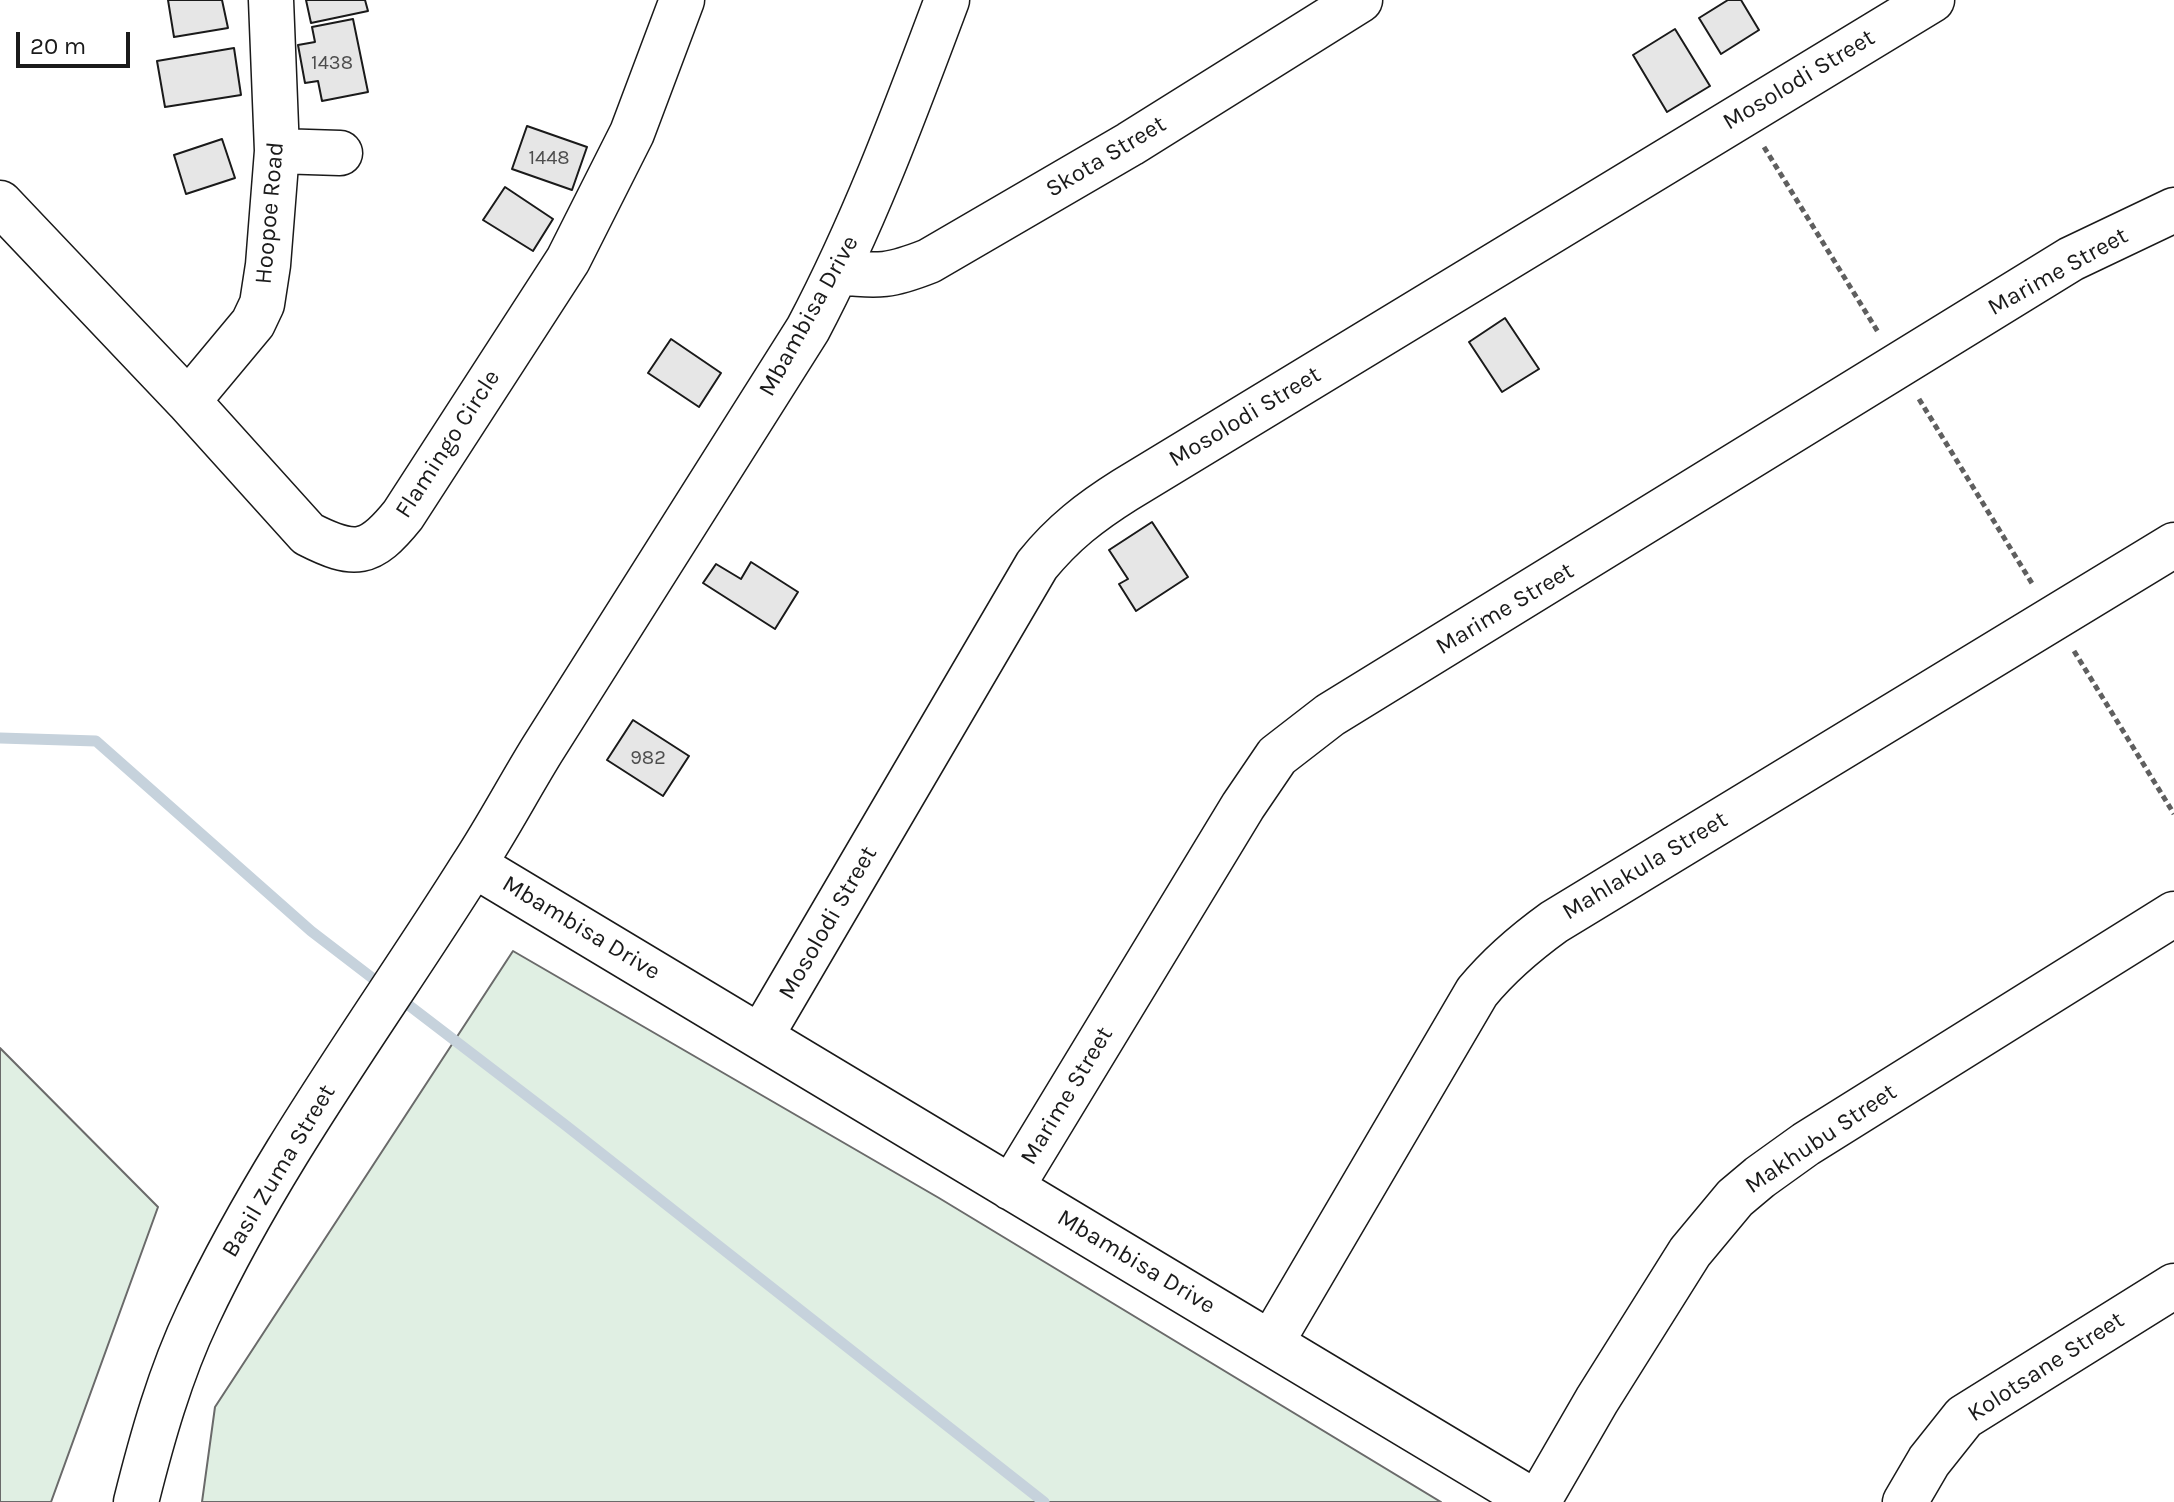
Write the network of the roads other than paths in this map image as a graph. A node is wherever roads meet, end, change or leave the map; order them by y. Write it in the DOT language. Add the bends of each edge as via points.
graph roads {
  1 [pos="271,0"];
  2 [pos="682,0"];
  3 [pos="947,0"];
  4 [pos="1360,0"];
  5 [pos="1932,0"];
  6 [pos="277,151"];
  7 [pos="340,153"];
  8 [pos="0,203"];
  9 [pos="2174,210"];
  10 [pos="838,272"];
  11 [pos="188,401"];
  12 [pos="2174,545"];
  13 [pos="474,865"];
  14 [pos="2174,914"];
  15 [pos="761,1036"];
  16 [pos="1011,1188"];
  17 [pos="2174,1286"];
  18 [pos="1271,1343"];
  19 [pos="136,1502"];
  20 [pos="1536,1502"];
  21 [pos="1905,1502"];
  1 -- 6 [label="street, Hoopoe Road"];
  2 -- 11 [label="street, Flamingo Circle" via="632,133 568,260 384,538 352,550 308,534"];
  3 -- 10 [label="street, Mbambisa Drive"];
  4 -- 10 [label="street, Skota Street" via="1130,144 929,261 897,274"];
  5 -- 15 [label="street, Mosolodi Street" via="1114,497 1059,538 1037,565"];
  6 -- 7 [label="street"];
  6 -- 11 [label="street, Hoopoe Road" via="262,304 253,323"];
  8 -- 11 [label="street, Flamingo Circle"];
  9 -- 16 [label="street, Marime Street" via="2071,259 1330,715 1277,756"];
  10 -- 13 [label="street, Mbambisa Drive" via="808,329"];
  12 -- 18 [label="street, Mahlakula Street" via="1554,922 1497,967 1464,1013"];
  13 -- 15 [label="street, Mbambisa Drive"];
  13 -- 19 [label="street, Basil Zuma Street" via="245,1222 197,1317 149,1449"];
  14 -- 20 [label="street, Makhubu Street" via="1806,1144 1735,1198 1690,1252"];
  15 -- 16 [label="street, Mbambisa Drive"];
  16 -- 18 [label="street, Mbambisa Drive"];
  17 -- 21 [label="street, Kolotsane Street" via="1964,1417"];
  18 -- 20 [label="street, Mbambisa Drive"];
}
